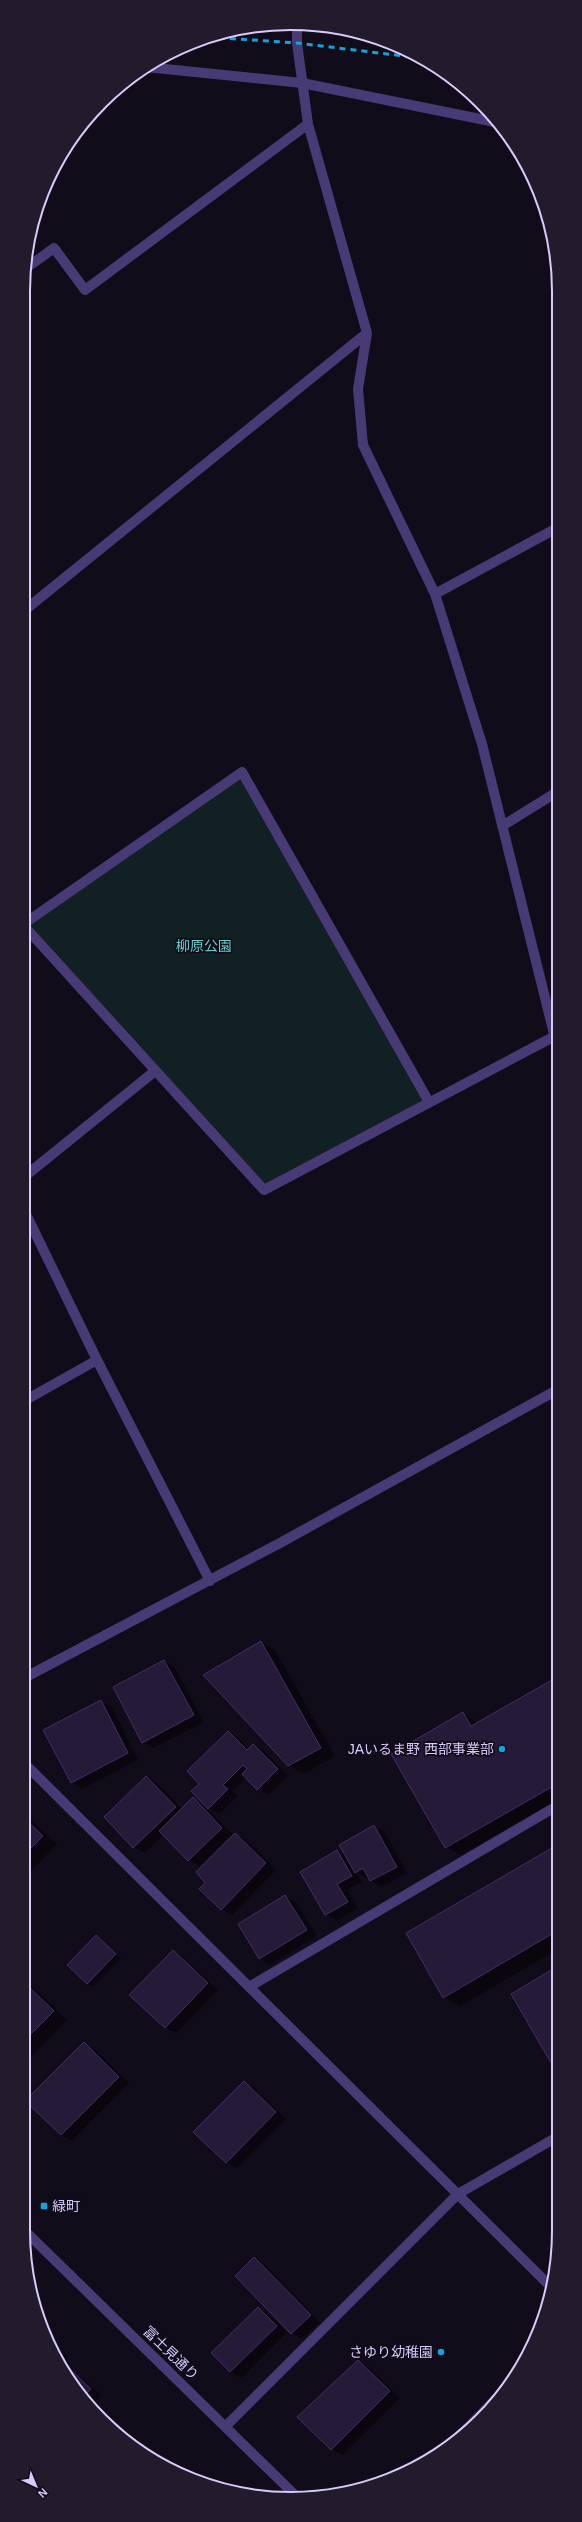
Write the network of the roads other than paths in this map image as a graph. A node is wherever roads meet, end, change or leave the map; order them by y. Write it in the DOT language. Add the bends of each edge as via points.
graph roads {
  1 [pos="298,30"];
  2 [pos="156,68"];
  3 [pos="302,83"];
  4 [pos="488,121"];
  5 [pos="308,124"];
  6 [pos="32,264"];
  7 [pos="367,333"];
  8 [pos="552,531"];
  9 [pos="435,594"];
  10 [pos="30,606"];
  11 [pos="552,795"];
  12 [pos="502,826"];
  13 [pos="30,919"];
  14 [pos="30,934"];
  15 [pos="552,1025"];
  16 [pos="552,1043"];
  17 [pos="156,1071"];
  18 [pos="429,1102"];
  19 [pos="30,1172"];
  20 [pos="30,1222"];
  21 [pos="97,1360"];
  22 [pos="552,1393"];
  23 [pos="30,1398"];
  24 [pos="210,1581"];
  25 [pos="30,1675"];
  26 [pos="30,1769"];
  27 [pos="552,1809"];
  28 [pos="249,1987"];
  29 [pos="552,2140"];
  30 [pos="458,2194"];
  31 [pos="30,2236"];
  32 [pos="547,2283"];
  33 [pos="226,2426"];
  34 [pos="292,2492"];
  1 -- 3 [label="street"];
  2 -- 3 [label="street"];
  3 -- 4 [label="street"];
  3 -- 5 [label="street"];
  5 -- 6 [label="street" via="85,290 54,248"];
  5 -- 7 [label="street"];
  7 -- 9 [label="street" via="358,389 363,445"];
  7 -- 10 [label="street"];
  8 -- 9 [label="street"];
  9 -- 12 [label="street" via="482,744"];
  11 -- 12 [label="street"];
  12 -- 15 [label="street"];
  13 -- 18 [label="street" via="242,772"];
  14 -- 17 [label="street"];
  16 -- 18 [label="street"];
  17 -- 18 [label="street" via="264,1190"];
  17 -- 19 [label="street"];
  20 -- 21 [label="street"];
  21 -- 23 [label="street"];
  21 -- 24 [label="street"];
  22 -- 24 [label="street"];
  24 -- 25 [label="street"];
  26 -- 28 [label="street"];
  27 -- 28 [label="street"];
  28 -- 30 [label="street"];
  29 -- 30 [label="street"];
  30 -- 32 [label="street"];
  30 -- 33 [label="street"];
  31 -- 33 [label="street, 富士見通り"];
  33 -- 34 [label="street, 富士見通り"];
}
